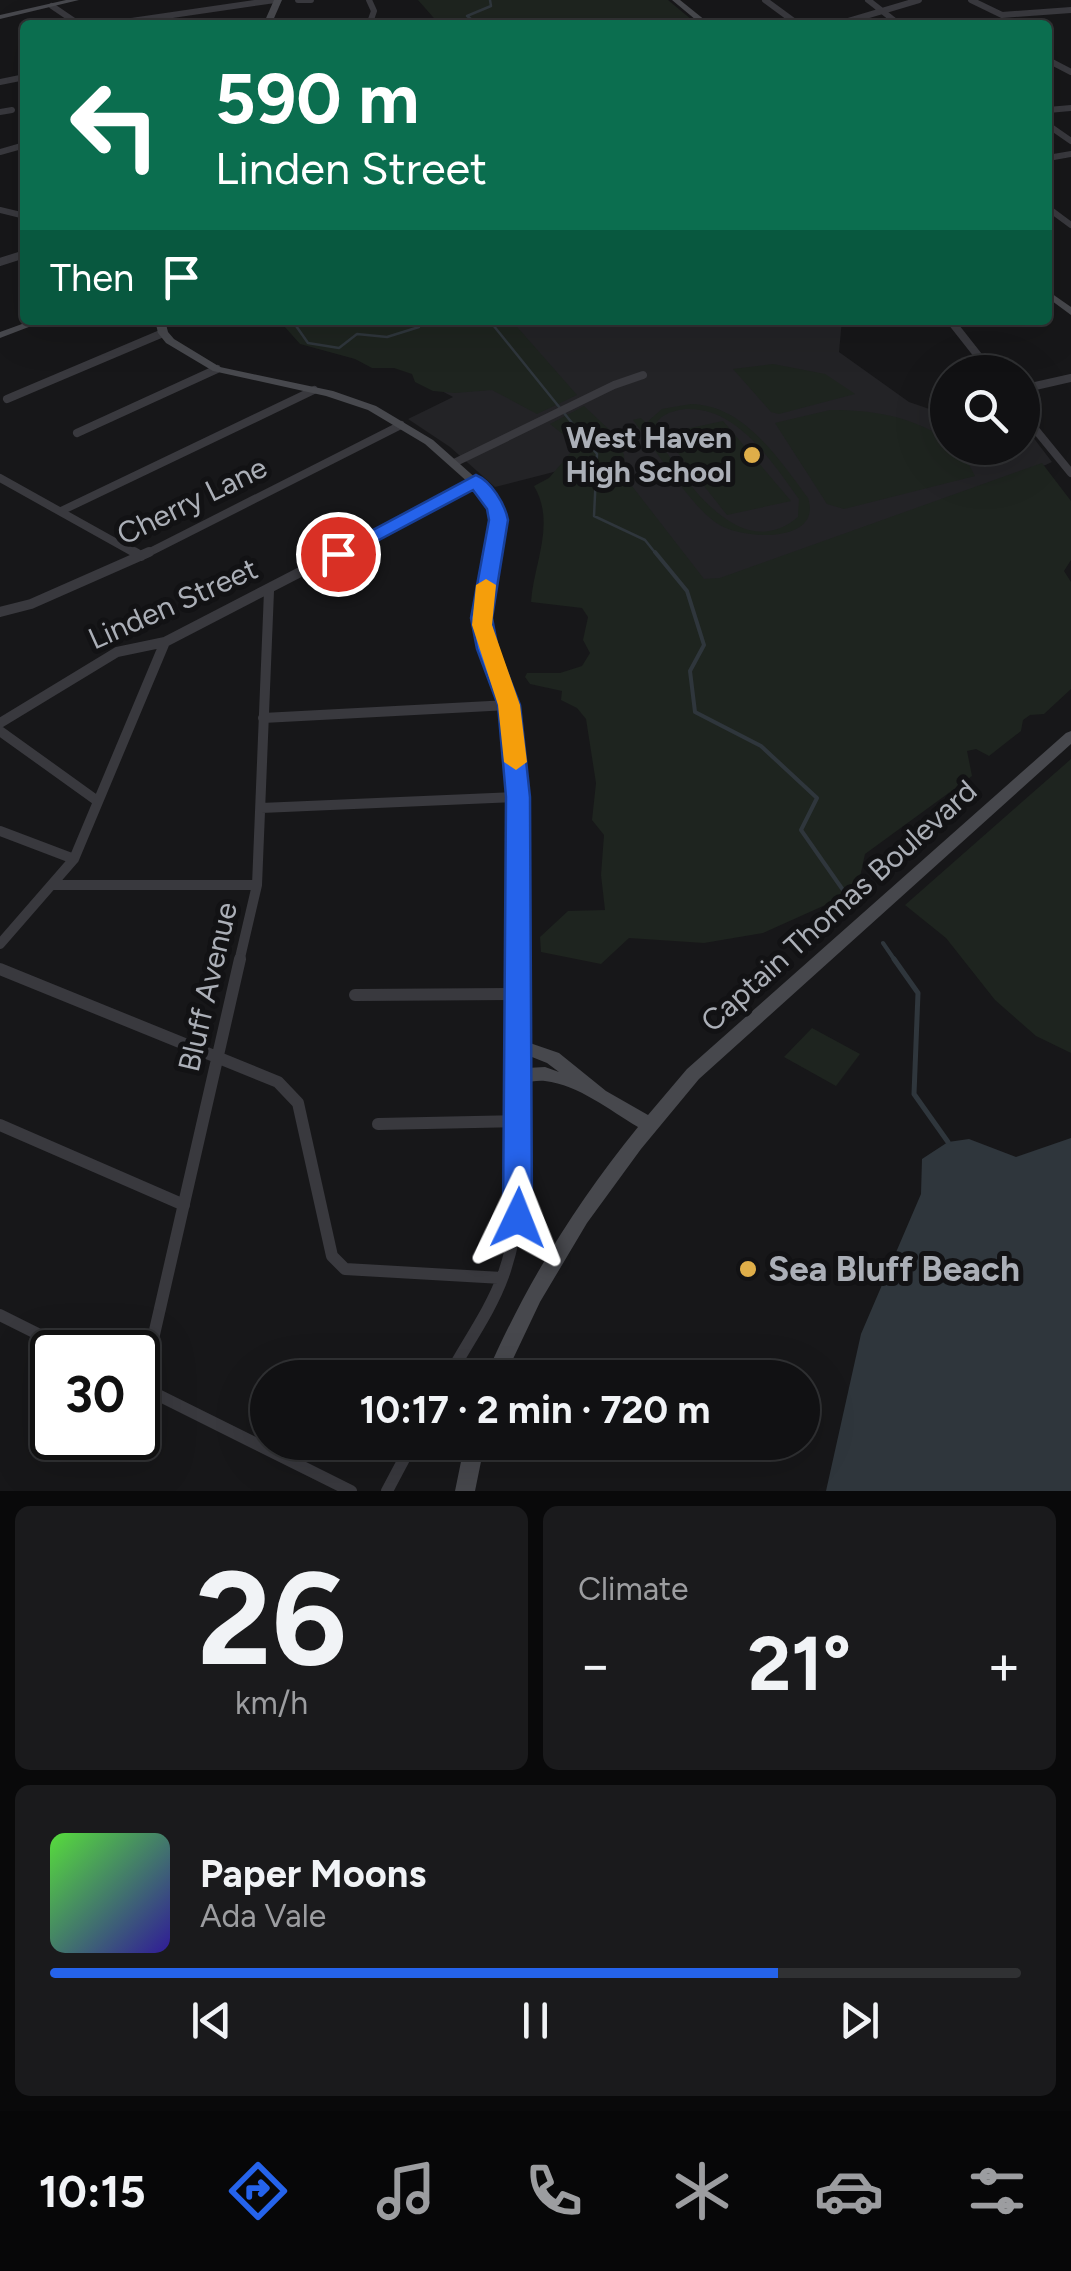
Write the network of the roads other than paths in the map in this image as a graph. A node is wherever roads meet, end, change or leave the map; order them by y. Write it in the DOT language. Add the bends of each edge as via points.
graph roads {
  1 [pos="76,0"];
  2 [pos="276,0"];
  3 [pos="298,0"];
  4 [pos="312,0"];
  5 [pos="676,0"];
  6 [pos="765,0"];
  7 [pos="868,0"];
  8 [pos="919,0"];
  9 [pos="971,0"];
  10 [pos="52,6"];
  11 [pos="1071,10"];
  12 [pos="880,11"];
  13 [pos="0,17"];
  14 [pos="73,20"];
  15 [pos="138,20"];
  16 [pos="701,20"];
  17 [pos="792,20"];
  18 [pos="851,20"];
  19 [pos="893,20"];
  20 [pos="12,110"];
  21 [pos="0,112"];
  22 [pos="28,325"];
  23 [pos="954,325"];
  24 [pos="162,327"];
  25 [pos="0,335"];
  26 [pos="978,355"];
  27 [pos="217,369"];
  28 [pos="644,375"];
  29 [pos="1071,378"];
  30 [pos="1040,385"];
  31 [pos="314,390"];
  32 [pos="8,399"];
  33 [pos="402,425"];
  34 [pos="77,433"];
  35 [pos="1040,435"];
  36 [pos="456,462"];
  37 [pos="1071,473"];
  38 [pos="0,478"];
  39 [pos="476,481"];
  40 [pos="61,511"];
  41 [pos="141,556"];
  42 [pos="269,590"];
  43 [pos="0,612"];
  44 [pos="165,642"];
  45 [pos="509,705"];
  46 [pos="263,718"];
  47 [pos="0,722"];
  48 [pos="0,731"];
  49 [pos="1071,736"];
  50 [pos="518,797"];
  51 [pos="96,800"];
  52 [pos="261,808"];
  53 [pos="0,831"];
  54 [pos="74,858"];
  55 [pos="257,885"];
  56 [pos="54,886"];
  57 [pos="0,944"];
  58 [pos="0,969"];
  59 [pos="518,994"];
  60 [pos="356,995"];
  61 [pos="519,1047"];
  62 [pos="218,1056"];
  63 [pos="519,1076"];
  64 [pos="590,1088"];
  65 [pos="519,1121"];
  66 [pos="378,1124"];
  67 [pos="649,1124"];
  68 [pos="0,1125"];
  69 [pos="184,1205"];
  70 [pos="502,1278"];
  71 [pos="0,1315"];
  72 [pos="30,1330"];
  73 [pos="154,1330"];
  74 [pos="458,1360"];
  75 [pos="503,1360"];
  76 [pos="160,1396"];
  77 [pos="403,1460"];
  78 [pos="471,1460"];
  79 [pos="352,1491"];
  80 [pos="387,1491"];
  81 [pos="465,1491"];
  1 -- 10 [label="main road"];
  2 -- 15 [label="street"];
  3 -- 4 [label="street"];
  5 -- 16 [label="main road"];
  6 -- 17 [label="street"];
  7 -- 12 [label="street"];
  8 -- 12 [label="street"];
  9 -- 11 [label="street" via="999,18"];
  10 -- 13 [label="main road"];
  10 -- 14 [label="street"];
  12 -- 18 [label="street"];
  12 -- 19 [label="street"];
  20 -- 21 [label="street"];
  22 -- 25 [label="main road"];
  23 -- 26 [label="street"];
  24 -- 27 [label="main road" via="180,350"];
  24 -- 32 [label="street"];
  27 -- 31 [label="main road"];
  27 -- 34 [label="street"];
  28 -- 36 [label="street"];
  29 -- 30 [label="street"];
  31 -- 33 [label="main road" via="359,402"];
  31 -- 40 [label="street"];
  33 -- 36 [label="main road"];
  33 -- 41 [label="street, Cherry Lane"];
  35 -- 37 [label="street"];
  36 -- 39 [label="main road"];
  38 -- 40 [label="street"];
  39 -- 42 [label="street, Linden Street"];
  39 -- 45 [label="main road" via="493,499 498,520 482,625"];
  40 -- 41 [label="street"];
  41 -- 43 [label="street, Cherry Lane"];
  42 -- 44 [label="street, Linden Street"];
  42 -- 46 [label="street, Bluff Avenue"];
  44 -- 47 [label="street, Linden Street" via="117,652"];
  44 -- 51 [label="street"];
  45 -- 46 [label="street"];
  45 -- 50 [label="main road"];
  46 -- 52 [label="street, Bluff Avenue"];
  48 -- 51 [label="street"];
  49 -- 67 [label="main road, Captain Thomas Boulevard" via="752,1018"];
  50 -- 52 [label="street"];
  50 -- 59 [label="main road"];
  51 -- 54 [label="street"];
  52 -- 55 [label="street, Bluff Avenue"];
  53 -- 54 [label="street"];
  54 -- 56 [label="street"];
  55 -- 56 [label="street"];
  55 -- 62 [label="street, Bluff Avenue"];
  56 -- 57 [label="street"];
  58 -- 62 [label="street"];
  59 -- 60 [label="street"];
  59 -- 61 [label="main road"];
  61 -- 63 [label="main road"];
  61 -- 64 [label="main road" via="552,1057"];
  62 -- 69 [label="street, Bluff Avenue"];
  62 -- 70 [label="street" via="278,1082 298,1103 339,1266"];
  63 -- 64 [label="main road" via="545,1074"];
  63 -- 65 [label="street"];
  64 -- 67 [label="main road"];
  65 -- 66 [label="street"];
  65 -- 70 [label="street" via="518,1218"];
  67 -- 75 [label="main road, Captain Thomas Boulevard" via="564,1246"];
  68 -- 69 [label="street"];
  69 -- 73 [label="street, Bluff Avenue"];
  70 -- 74 [label="street"];
  71 -- 72 [label="street"];
  76 -- 79 [label="street"];
  77 -- 80 [label="street"];
  78 -- 81 [label="main road"];
}
